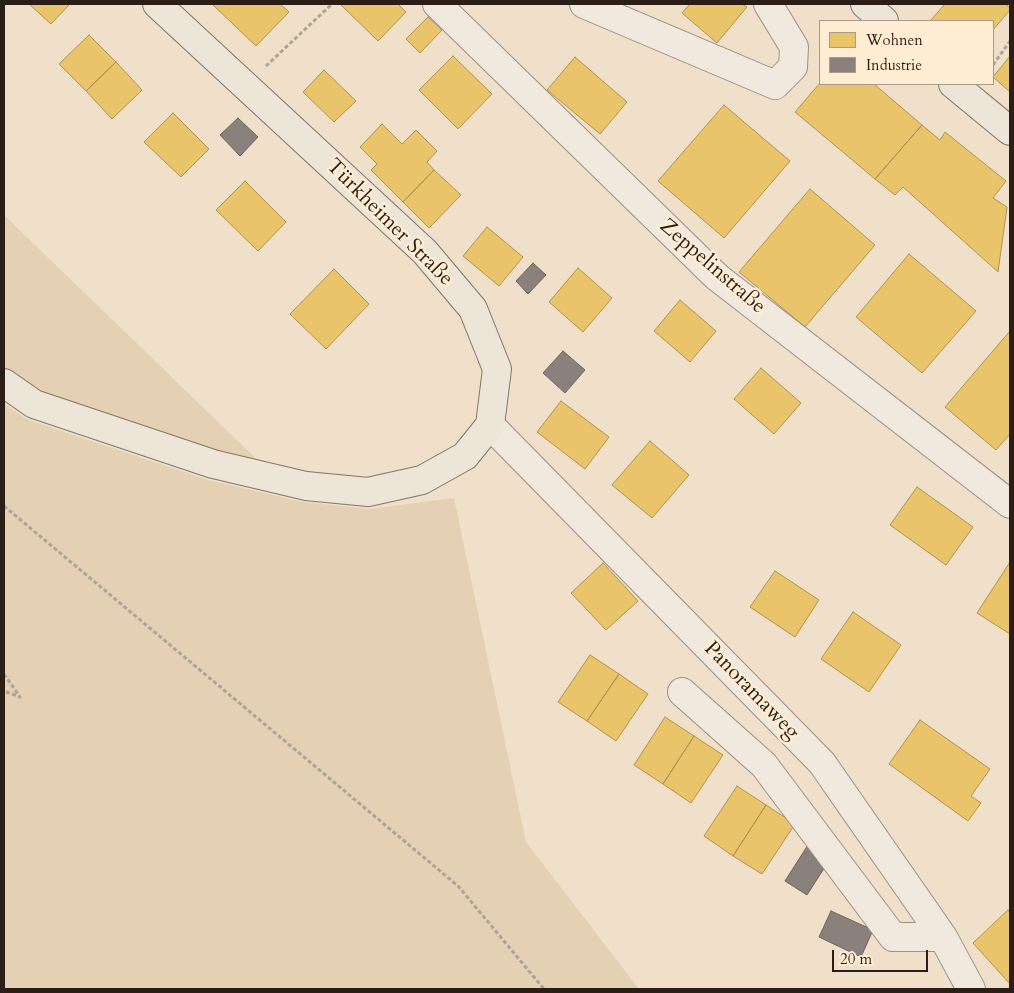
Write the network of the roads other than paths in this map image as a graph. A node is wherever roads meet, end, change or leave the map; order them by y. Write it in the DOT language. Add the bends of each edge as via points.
graph roads {
  1 [pos="157,4"];
  2 [pos="436,4"];
  3 [pos="584,4"];
  4 [pos="768,4"];
  5 [pos="865,4"];
  6 [pos="883,20"];
  7 [pos="954,85"];
  8 [pos="1010,131"];
  9 [pos="4,383"];
  10 [pos="490,425"];
  11 [pos="1010,504"];
  12 [pos="682,692"];
  13 [pos="943,937"];
  14 [pos="971,989"];
  1 -- 10 [label="main road, Türkheimer Straße" via="425,252 473,309 497,369"];
  2 -- 11 [label="street, Zeppelinstraße" via="718,277"];
  3 -- 4 [label="street" via="775,85 793,66 794,47"];
  5 -- 6 [label="main road"];
  7 -- 8 [label="main road"];
  9 -- 10 [label="main road" via="34,404 213,464 306,486 368,492 422,480 465,456"];
  10 -- 13 [label="street, Panoramaweg" via="822,763"];
  12 -- 13 [label="street" via="764,765 893,937"];
  13 -- 14 [label="street, Panoramaweg"];
}
